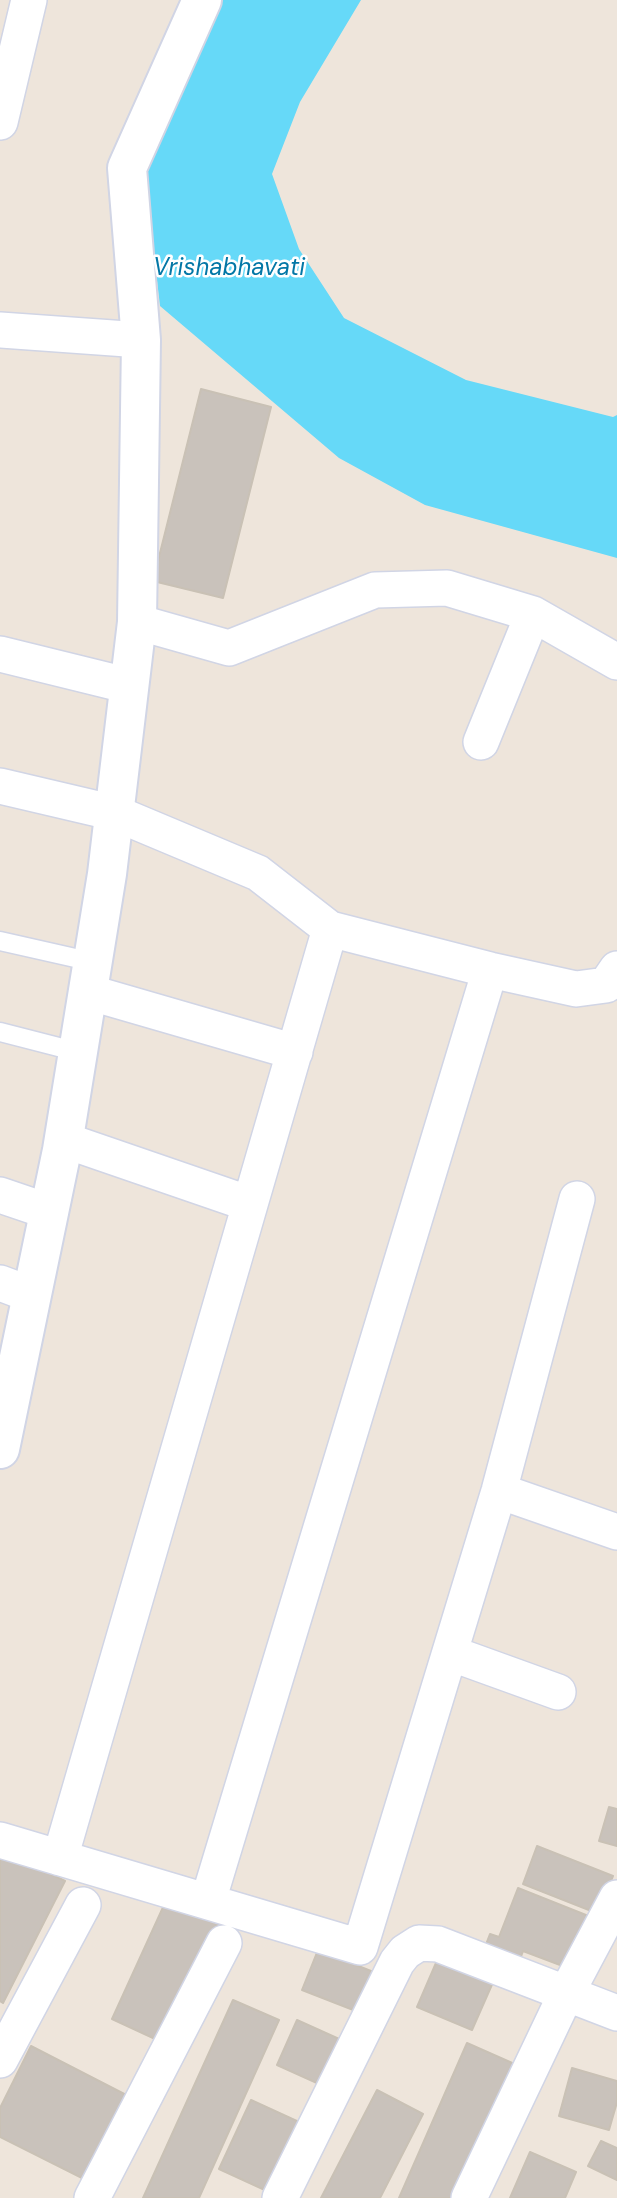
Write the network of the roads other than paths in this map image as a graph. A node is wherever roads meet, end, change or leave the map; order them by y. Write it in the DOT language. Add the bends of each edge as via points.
graph roads {
  1 [pos="29,0"];
  2 [pos="202,0"];
  3 [pos="0,122"];
  4 [pos="0,330"];
  5 [pos="141,340"];
  6 [pos="534,614"];
  7 [pos="137,622"];
  8 [pos="0,654"];
  9 [pos="617,662"];
  10 [pos="130,686"];
  11 [pos="481,742"];
  12 [pos="0,786"];
  13 [pos="115,813"];
  14 [pos="330,929"];
  15 [pos="0,941"];
  16 [pos="617,969"];
  17 [pos="490,970"];
  18 [pos="90,977"];
  19 [pos="0,1032"];
  20 [pos="78,1052"];
  21 [pos="295,1052"];
  22 [pos="64,1140"];
  23 [pos="0,1195"];
  24 [pos="577,1199"];
  25 [pos="250,1204"];
  26 [pos="50,1212"];
  27 [pos="16,1289"];
  28 [pos="1,1442"];
  29 [pos="499,1491"];
  30 [pos="617,1532"];
  31 [pos="450,1653"];
  32 [pos="558,1692"];
  33 [pos="0,1840"];
  34 [pos="60,1858"];
  35 [pos="617,1898"];
  36 [pos="208,1901"];
  37 [pos="83,1905"];
  38 [pos="224,1943"];
  39 [pos="566,1994"];
  40 [pos="617,2013"];
  41 [pos="0,2060"];
  42 [pos="92,2198"];
  43 [pos="280,2198"];
  44 [pos="469,2198"];
  1 -- 3 [label="street"];
  2 -- 5 [label="street" via="127,168"];
  4 -- 5 [label="street"];
  5 -- 7 [label="street"];
  6 -- 7 [label="street" via="447,588 375,590 229,648"];
  6 -- 9 [label="street"];
  6 -- 11 [label="street"];
  7 -- 10 [label="street"];
  8 -- 10 [label="street"];
  10 -- 13 [label="street"];
  12 -- 13 [label="street"];
  13 -- 14 [label="street" via="258,873"];
  13 -- 18 [label="street"];
  14 -- 17 [label="street"];
  14 -- 21 [label="street"];
  15 -- 18 [label="lane"];
  16 -- 17 [label="street" via="606,985 576,989"];
  17 -- 36 [label="street"];
  18 -- 20 [label="street"];
  18 -- 21 [label="street"];
  19 -- 20 [label="lane"];
  20 -- 22 [label="street"];
  21 -- 25 [label="street"];
  22 -- 25 [label="street"];
  22 -- 26 [label="street"];
  23 -- 26 [label="street"];
  24 -- 29 [label="street"];
  25 -- 34 [label="street"];
  26 -- 27 [label="street"];
  27 -- 28 [label="street"];
  29 -- 30 [label="street"];
  29 -- 31 [label="street"];
  31 -- 32 [label="street"];
  31 -- 36 [label="street" via="360,1947"];
  33 -- 34 [label="street"];
  34 -- 36 [label="street"];
  35 -- 39 [label="street"];
  37 -- 41 [label="street"];
  38 -- 42 [label="street"];
  39 -- 40 [label="street"];
  39 -- 43 [label="street" via="438,1944 419,1943 405,1952"];
  39 -- 44 [label="street"];
}
